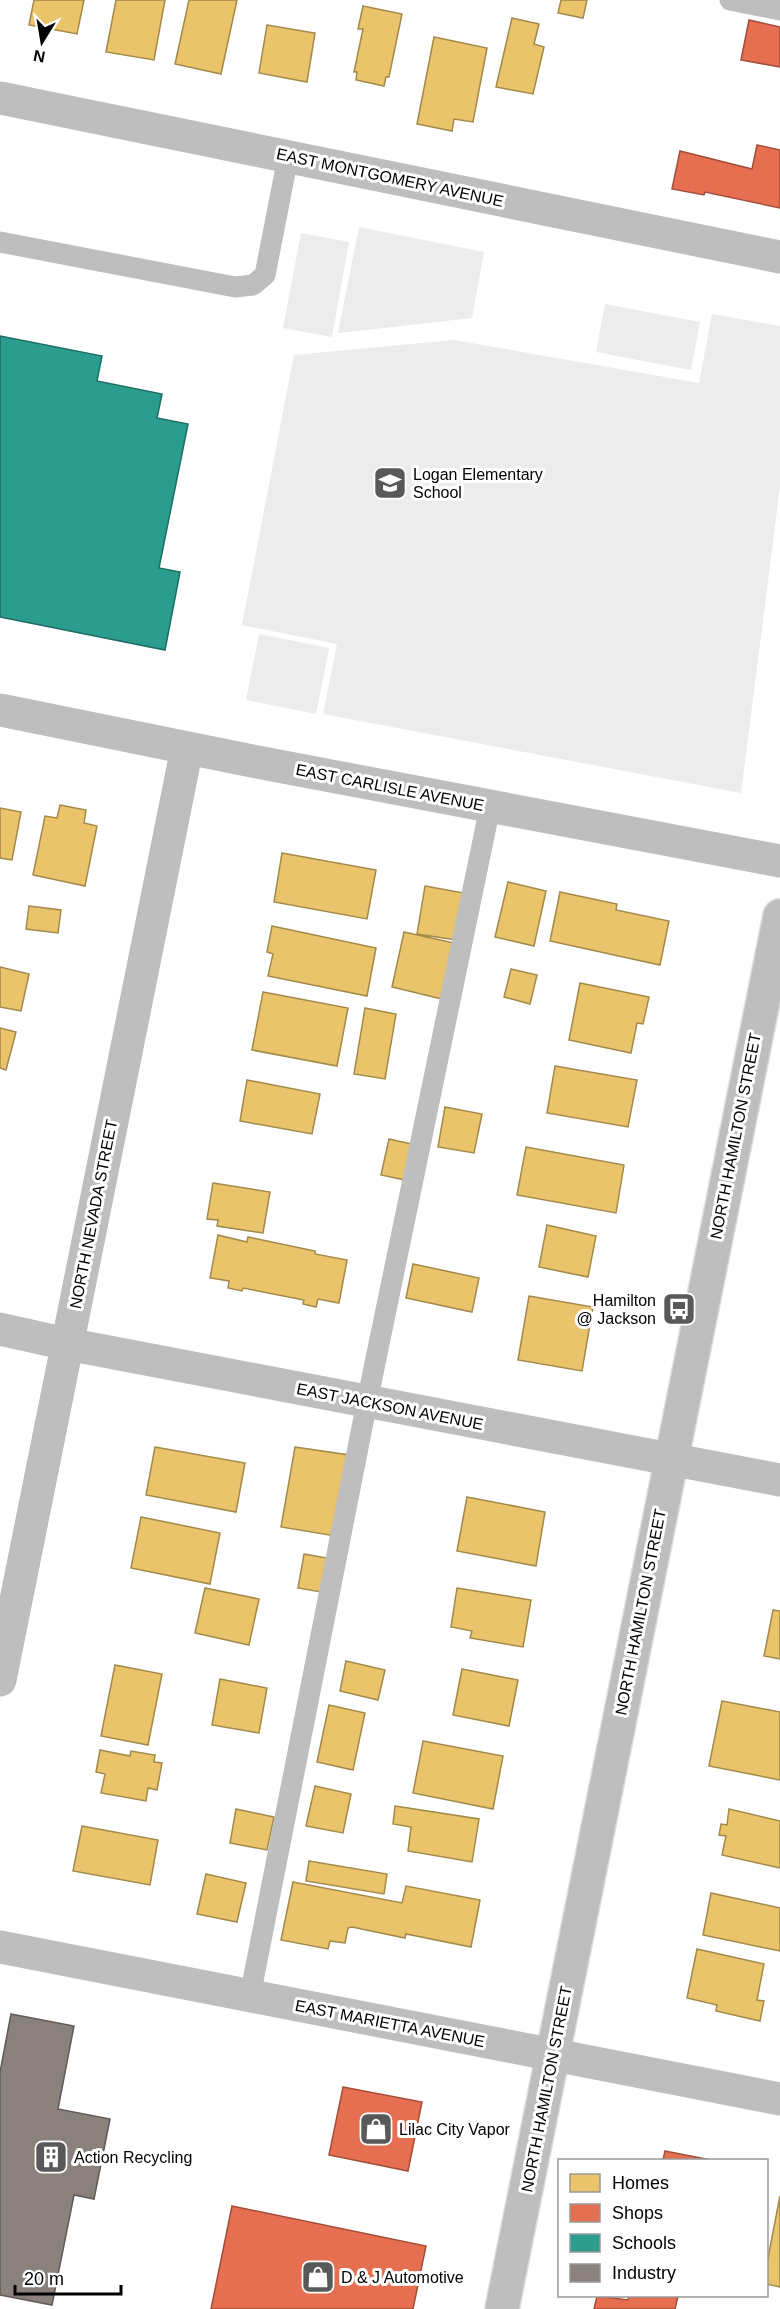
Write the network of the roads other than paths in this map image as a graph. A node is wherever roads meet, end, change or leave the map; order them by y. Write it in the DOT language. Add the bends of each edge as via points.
graph roads {
  1 [pos="730,0"];
  2 [pos="780,10"];
  3 [pos="0,98"];
  4 [pos="288,157"];
  5 [pos="0,242"];
  6 [pos="780,257"];
  7 [pos="0,710"];
  8 [pos="187,748"];
  9 [pos="490,807"];
  10 [pos="780,861"];
  11 [pos="780,916"];
  12 [pos="0,1329"];
  13 [pos="67,1344"];
  14 [pos="367,1402"];
  15 [pos="670,1459"];
  16 [pos="780,1480"];
  17 [pos="0,1680"];
  18 [pos="0,1947"];
  19 [pos="250,1996"];
  20 [pos="553,2054"];
  21 [pos="780,2099"];
  22 [pos="502,2309"];
  1 -- 2 [label="lane"];
  3 -- 4 [label="street, EAST MONTGOMERY AVENUE"];
  4 -- 5 [label="lane" via="265,275 253,285 235,287"];
  4 -- 6 [label="street, EAST MONTGOMERY AVENUE"];
  7 -- 8 [label="street, EAST CARLISLE AVENUE"];
  8 -- 9 [label="street, EAST CARLISLE AVENUE"];
  8 -- 13 [label="street, NORTH NEVADA STREET"];
  9 -- 10 [label="street, EAST CARLISLE AVENUE"];
  9 -- 14 [label="lane"];
  11 -- 15 [label="street, NORTH HAMILTON STREET"];
  12 -- 13 [label="street, EAST JACKSON AVENUE"];
  13 -- 14 [label="street, EAST JACKSON AVENUE"];
  13 -- 17 [label="street, NORTH NEVADA STREET"];
  14 -- 15 [label="street, EAST JACKSON AVENUE"];
  14 -- 19 [label="lane"];
  15 -- 16 [label="street, EAST JACKSON AVENUE"];
  15 -- 20 [label="street, NORTH HAMILTON STREET"];
  18 -- 19 [label="street, EAST MARIETTA AVENUE"];
  19 -- 20 [label="street, EAST MARIETTA AVENUE"];
  20 -- 21 [label="street, EAST MARIETTA AVENUE"];
  20 -- 22 [label="street, NORTH HAMILTON STREET"];
}
